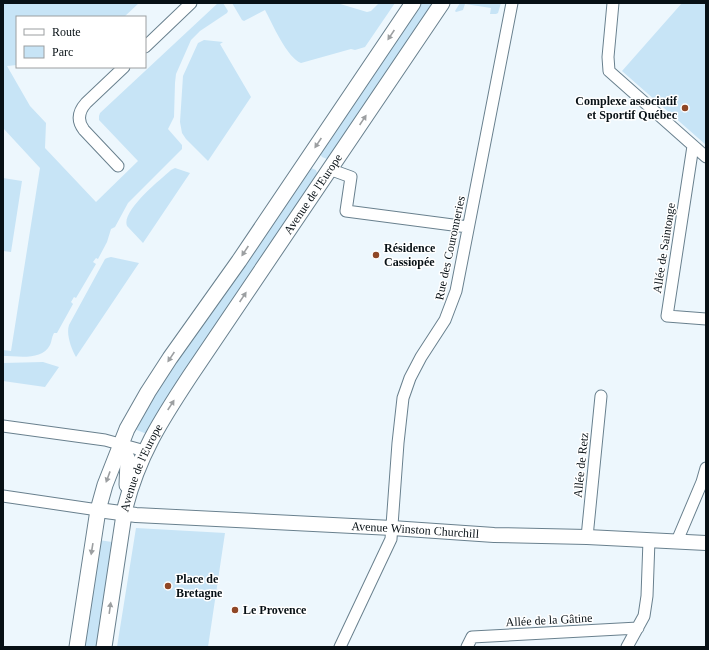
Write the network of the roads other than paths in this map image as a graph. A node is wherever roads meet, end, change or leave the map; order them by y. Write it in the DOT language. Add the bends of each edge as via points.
graph roads {
  1 [pos="191,3"];
  2 [pos="413,3"];
  3 [pos="442,3"];
  4 [pos="512,3"];
  5 [pos="613,3"];
  6 [pos="146,46"];
  7 [pos="123,68"];
  8 [pos="693,146"];
  9 [pos="706,158"];
  10 [pos="118,166"];
  11 [pos="329,169"];
  12 [pos="468,227"];
  13 [pos="706,319"];
  14 [pos="601,396"];
  15 [pos="3,426"];
  16 [pos="120,444"];
  17 [pos="144,451"];
  18 [pos="706,468"];
  19 [pos="3,496"];
  20 [pos="98,510"];
  21 [pos="125,511"];
  22 [pos="392,528"];
  23 [pos="587,537"];
  24 [pos="648,540"];
  25 [pos="677,541"];
  26 [pos="706,543"];
  27 [pos="638,628"];
  28 [pos="77,647"];
  29 [pos="104,647"];
  30 [pos="340,647"];
  31 [pos="467,647"];
  32 [pos="627,647"];
  1 -- 6 [label="street"];
  2 -- 16 [label="main road, Avenue de l'Europe, one-way" via="163,369"];
  11 -- 3 [label="main road, Avenue de l'Europe, one-way"];
  4 -- 12 [label="street, Rue des Couronneries"];
  5 -- 8 [label="street" via="609,70"];
  7 -- 10 [label="street" via="86,103 79,118 84,130"];
  8 -- 9 [label="street"];
  8 -- 13 [label="street, Allée de Saintonge" via="667,316"];
  11 -- 12 [label="street" via="351,177 346,211"];
  17 -- 11 [label="main road, Avenue de l'Europe, one-way" via="190,376"];
  12 -- 22 [label="street, Rue des Couronneries" via="451,306 410,378 403,398"];
  14 -- 23 [label="street, Allée de Retz"];
  15 -- 16 [label="street"];
  16 -- 17 [label="street"];
  16 -- 20 [label="main road, Avenue de l'Europe, one-way"];
  16 -- 21 [label="main road" via="128,460"];
  17 -- 21 [label="main road, Avenue de l'Europe"];
  18 -- 25 [label="street"];
  19 -- 20 [label="street"];
  20 -- 21 [label="street, Avenue de l'Europe"];
  20 -- 28 [label="main road, one-way"];
  21 -- 22 [label="street, Avenue Winston Churchill" via="203,519"];
  29 -- 21 [label="main road, one-way"];
  22 -- 23 [label="street, Avenue Winston Churchill" via="494,535"];
  22 -- 30 [label="street, Rue des Couronneries" via="391,539"];
  23 -- 24 [label="street, Avenue Winston Churchill"];
  24 -- 25 [label="street, Avenue Winston Churchill"];
  24 -- 27 [label="street" via="644,616"];
  25 -- 26 [label="street, Avenue Winston Churchill"];
  27 -- 31 [label="street, Allée de la Gâtine" via="472,637"];
  27 -- 32 [label="street"];
}
